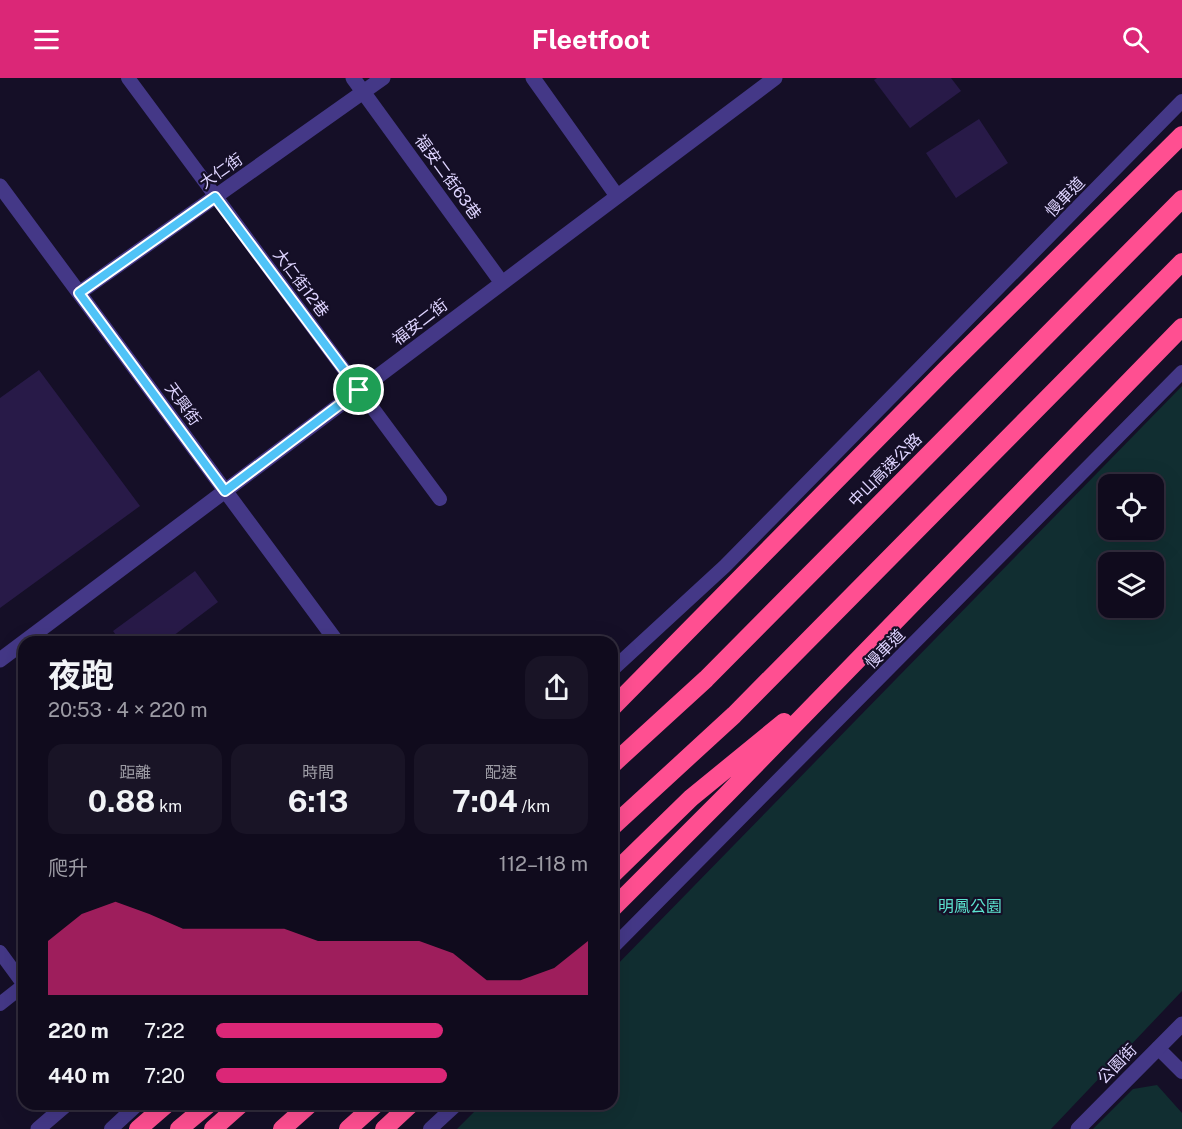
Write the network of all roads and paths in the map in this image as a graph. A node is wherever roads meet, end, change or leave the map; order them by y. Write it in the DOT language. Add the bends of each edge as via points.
graph roads {
  1 [pos="128,78"];
  2 [pos="353,78"];
  3 [pos="383,78"];
  4 [pos="533,78"];
  5 [pos="775,78"];
  6 [pos="754,84"];
  7 [pos="364,92"];
  8 [pos="1182,101"];
  9 [pos="1182,135"];
  10 [pos="0,186"];
  11 [pos="617,196"];
  12 [pos="215,197"];
  13 [pos="1182,199"];
  14 [pos="1182,262"];
  15 [pos="502,283"];
  16 [pos="79,293"];
  17 [pos="1182,327"];
  18 [pos="1182,372"];
  19 [pos="359,390"];
  20 [pos="225,491"];
  21 [pos="440,500"];
  22 [pos="40,636"];
  23 [pos="333,636"];
  24 [pos="18,652"];
  25 [pos="0,660"];
  26 [pos="618,665"];
  27 [pos="840,678"];
  28 [pos="618,702"];
  29 [pos="618,760"];
  30 [pos="618,821"];
  31 [pos="618,869"];
  32 [pos="618,903"];
  33 [pos="618,942"];
  34 [pos="0,952"];
  35 [pos="18,977"];
  36 [pos="18,990"];
  37 [pos="0,1004"];
  38 [pos="1182,1023"];
  39 [pos="1158,1048"];
  40 [pos="1182,1072"];
  41 [pos="60,1110"];
  42 [pos="132,1110"];
  43 [pos="160,1110"];
  44 [pos="202,1110"];
  45 [pos="234,1110"];
  46 [pos="303,1110"];
  47 [pos="369,1110"];
  48 [pos="405,1110"];
  49 [pos="451,1110"];
  50 [pos="38,1129"];
  51 [pos="111,1129"];
  52 [pos="138,1129"];
  53 [pos="179,1129"];
  54 [pos="213,1129"];
  55 [pos="282,1129"];
  56 [pos="348,1129"];
  57 [pos="384,1129"];
  58 [pos="430,1129"];
  59 [pos="1078,1129"];
  1 -- 12 [label="lane, 大仁街12巷"];
  2 -- 7 [label="street, 福安二街63巷"];
  3 -- 7 [label="street, 大仁街"];
  4 -- 11 [label="street"];
  5 -- 6 [label="street, 福安二街"];
  6 -- 11 [label="street, 福安二街"];
  7 -- 12 [label="street, 大仁街"];
  7 -- 15 [label="street, 福安二街63巷"];
  8 -- 26 [label="lane, 慢車道" via="725,567"];
  9 -- 28 [label="highway"];
  10 -- 16 [label="street, 天興街"];
  11 -- 15 [label="street, 福安二街"];
  12 -- 16 [label="street, 大仁街"];
  12 -- 19 [label="lane, 大仁街12巷"];
  13 -- 29 [label="highway, 中山高速公路" via="706,679"];
  14 -- 30 [label="highway" via="734,715"];
  15 -- 19 [label="street, 福安二街"];
  16 -- 20 [label="street, 天興街"];
  17 -- 27 [label="highway"];
  18 -- 33 [label="lane, 慢車道"];
  19 -- 20 [label="street, 福安二街"];
  19 -- 21 [label="lane, 大仁街12巷"];
  20 -- 22 [label="street, 福安二街"];
  20 -- 23 [label="street, 天興街"];
  24 -- 25 [label="street, 福安二街"];
  27 -- 31 [label="highway" via="691,798"];
  27 -- 32 [label="highway"];
  34 -- 35 [label="lane"];
  36 -- 37 [label="lane"];
  38 -- 39 [label="street, 公園街"];
  39 -- 40 [label="lane"];
  39 -- 59 [label="street, 公園街"];
  41 -- 50 [label="street"];
  42 -- 51 [label="lane"];
  43 -- 52 [label="highway"];
  44 -- 53 [label="highway"];
  45 -- 54 [label="highway"];
  46 -- 55 [label="highway"];
  47 -- 56 [label="highway"];
  48 -- 57 [label="highway"];
  49 -- 58 [label="lane"];
}
